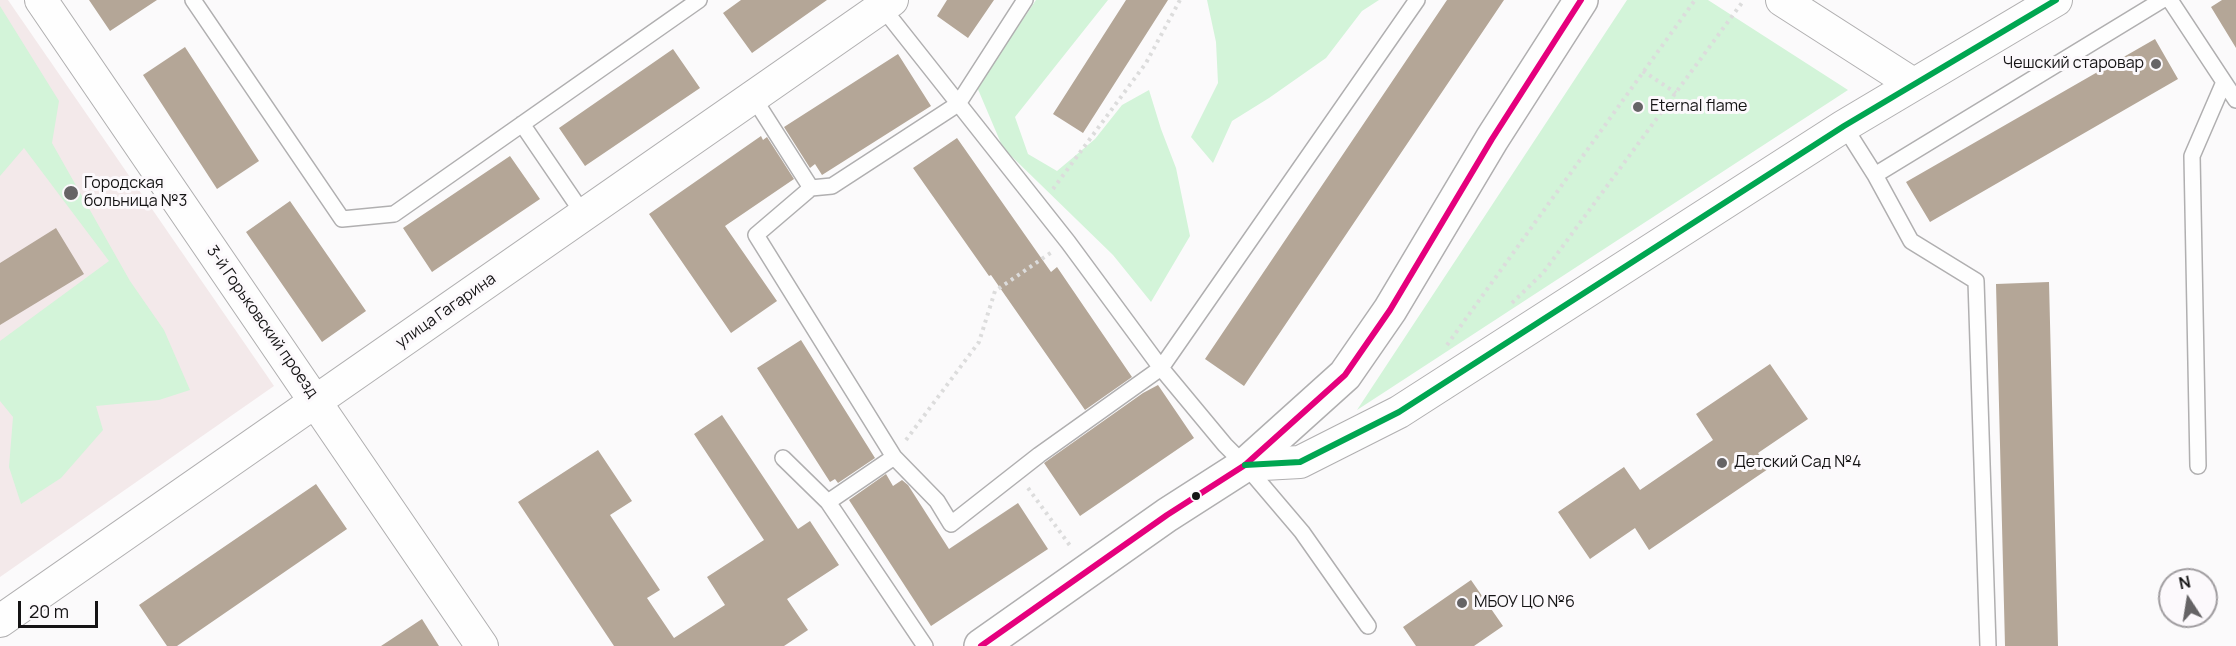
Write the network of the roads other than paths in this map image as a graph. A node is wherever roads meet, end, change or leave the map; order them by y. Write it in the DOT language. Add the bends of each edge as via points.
graph roads {
  1 [pos="40,0"];
  2 [pos="193,0"];
  3 [pos="699,0"];
  4 [pos="1025,0"];
  5 [pos="1417,0"];
  6 [pos="1782,0"];
  7 [pos="2056,0"];
  8 [pos="2162,0"];
  9 [pos="2170,0"];
  10 [pos="1573,3"];
  11 [pos="887,4"];
  12 [pos="2224,82"];
  13 [pos="1913,84"];
  14 [pos="753,97"];
  15 [pos="2236,100"];
  16 [pos="958,104"];
  17 [pos="522,124"];
  18 [pos="1844,126"];
  19 [pos="1875,175"];
  20 [pos="811,189"];
  21 [pos="584,215"];
  22 [pos="1161,368"];
  23 [pos="316,401"];
  24 [pos="894,457"];
  25 [pos="783,458"];
  26 [pos="1245,465"];
  27 [pos="2198,466"];
  28 [pos="828,502"];
  29 [pos="0,621"];
  30 [pos="1368,626"];
  31 [pos="482,646"];
  32 [pos="925,646"];
  33 [pos="981,646"];
  34 [pos="1988,646"];
  1 -- 23 [label="street, 3-й Горьковский проезд"];
  2 -- 17 [label="lane" via="342,219 394,214"];
  3 -- 17 [label="lane"];
  4 -- 16 [label="lane"];
  5 -- 22 [label="lane"];
  6 -- 13 [label="street"];
  7 -- 13 [label="street"];
  8 -- 19 [label="lane"];
  9 -- 12 [label="lane"];
  10 -- 26 [label="street" via="1390,310 1345,375"];
  11 -- 14 [label="street, улица Гагарина"];
  11 -- 16 [label="lane"];
  12 -- 15 [label="lane"];
  12 -- 27 [label="lane" via="2192,156"];
  13 -- 18 [label="street"];
  14 -- 20 [label="lane"];
  14 -- 21 [label="street, улица Гагарина"];
  16 -- 20 [label="lane" via="832,186"];
  16 -- 22 [label="lane" via="1068,242"];
  17 -- 21 [label="lane"];
  18 -- 19 [label="lane"];
  18 -- 26 [label="street" via="1399,412 1300,462"];
  19 -- 34 [label="lane" via="1911,241 1976,281"];
  20 -- 24 [label="lane" via="756,235"];
  21 -- 23 [label="street, улица Гагарина"];
  22 -- 24 [label="lane" via="951,524 937,501"];
  22 -- 26 [label="lane"];
  23 -- 29 [label="street, улица Гагарина"];
  23 -- 31 [label="street, 3-й Горьковский проезд"];
  24 -- 28 [label="lane"];
  25 -- 28 [label="lane"];
  26 -- 30 [label="lane" via="1302,531"];
  26 -- 33 [label="street"];
  28 -- 32 [label="lane"];
}
